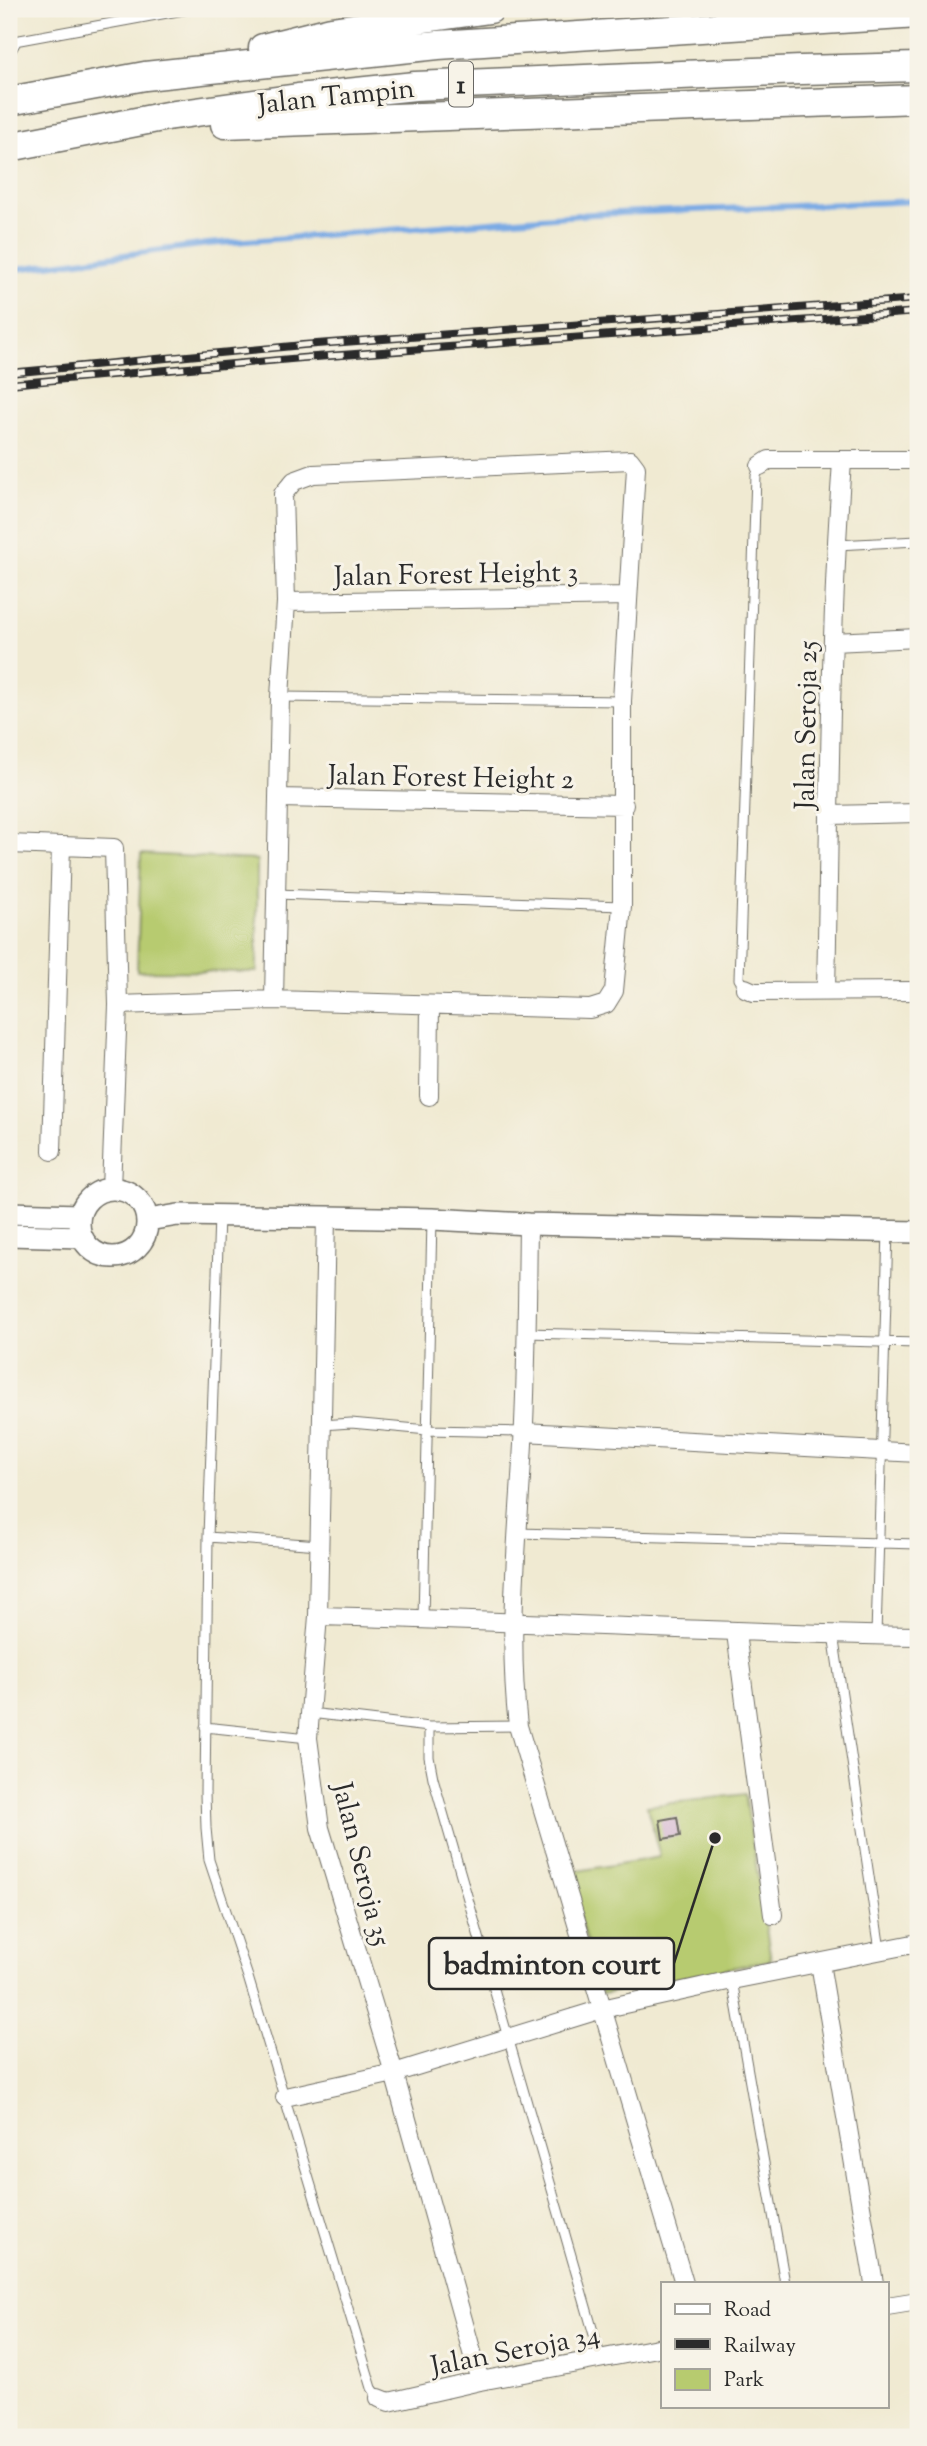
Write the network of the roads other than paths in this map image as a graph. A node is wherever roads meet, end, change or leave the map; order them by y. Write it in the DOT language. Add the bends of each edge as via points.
graph roads {
  1 [pos="189,9"];
  2 [pos="490,9"];
  3 [pos="159,11"];
  4 [pos="918,14"];
  5 [pos="13,41"];
  6 [pos="9,54"];
  7 [pos="918,67"];
  8 [pos="145,76"];
  9 [pos="918,99"];
  10 [pos="9,102"];
  11 [pos="167,116"];
  12 [pos="9,147"];
  13 [pos="918,460"];
  14 [pos="842,462"];
  15 [pos="760,466"];
  16 [pos="918,541"];
  17 [pos="836,545"];
  18 [pos="628,596"];
  19 [pos="286,602"];
  20 [pos="918,638"];
  21 [pos="833,642"];
  22 [pos="280,697"];
  23 [pos="622,701"];
  24 [pos="278,798"];
  25 [pos="624,805"];
  26 [pos="918,813"];
  27 [pos="830,815"];
  28 [pos="9,844"];
  29 [pos="61,846"];
  30 [pos="276,894"];
  31 [pos="622,906"];
  32 [pos="745,988"];
  33 [pos="826,990"];
  34 [pos="918,991"];
  35 [pos="274,1000"];
  36 [pos="118,1005"];
  37 [pos="430,1006"];
  38 [pos="429,1096"];
  39 [pos="52,1151"];
  40 [pos="111,1189"];
  41 [pos="9,1213"];
  42 [pos="79,1215"];
  43 [pos="219,1216"];
  44 [pos="326,1217"];
  45 [pos="432,1219"];
  46 [pos="148,1220"];
  47 [pos="528,1224"];
  48 [pos="888,1231"];
  49 [pos="918,1233"];
  50 [pos="9,1235"];
  51 [pos="81,1237"];
  52 [pos="526,1333"];
  53 [pos="884,1342"];
  54 [pos="918,1342"];
  55 [pos="322,1424"];
  56 [pos="428,1430"];
  57 [pos="524,1432"];
  58 [pos="882,1452"];
  59 [pos="918,1453"];
  60 [pos="518,1533"];
  61 [pos="208,1537"];
  62 [pos="879,1544"];
  63 [pos="918,1544"];
  64 [pos="320,1545"];
  65 [pos="318,1616"];
  66 [pos="422,1619"];
  67 [pos="513,1621"];
  68 [pos="736,1633"];
  69 [pos="833,1634"];
  70 [pos="876,1635"];
  71 [pos="918,1636"];
  72 [pos="310,1713"];
  73 [pos="518,1726"];
  74 [pos="205,1727"];
  75 [pos="429,1727"];
  76 [pos="308,1738"];
  77 [pos="773,1915"];
  78 [pos="918,1943"];
  79 [pos="880,1950"];
  80 [pos="820,1963"];
  81 [pos="732,1980"];
  82 [pos="602,2009"];
  83 [pos="508,2039"];
  84 [pos="394,2073"];
  85 [pos="285,2097"];
  86 [pos="684,2282"];
  87 [pos="785,2282"];
  88 [pos="874,2282"];
  89 [pos="918,2301"];
  90 [pos="888,2306"];
  91 [pos="661,2347"];
  92 [pos="601,2359"];
  93 [pos="480,2381"];
  94 [pos="379,2398"];
  1 -- 3 [label="lane"];
  2 -- 8 [label="highway" via="331,31"];
  3 -- 5 [label="lane"];
  4 -- 8 [label="highway, Jalan Tampin / 1" via="438,45"];
  5 -- 6 [label="lane"];
  7 -- 11 [label="highway, Jalan Tampin / 1" via="415,86"];
  8 -- 10 [label="highway, Jalan Tampin / 1"];
  9 -- 11 [label="highway" via="192,125"];
  11 -- 12 [label="highway, Jalan Tampin / 1"];
  13 -- 14 [label="street"];
  14 -- 15 [label="street" via="769,460"];
  14 -- 17 [label="street, Jalan Seroja 25"];
  15 -- 32 [label="lane" via="756,476 739,979"];
  16 -- 17 [label="lane"];
  17 -- 21 [label="street, Jalan Seroja 25"];
  18 -- 19 [label="street, Jalan Forest Height 3"];
  18 -- 19 [label="street" via="636,468 626,460 303,477 283,494"];
  18 -- 23 [label="street"];
  19 -- 22 [label="street"];
  20 -- 21 [label="street"];
  21 -- 27 [label="street, Jalan Seroja 25"];
  22 -- 23 [label="lane"];
  22 -- 24 [label="street"];
  23 -- 25 [label="street"];
  24 -- 25 [label="street, Jalan Forest Height 2"];
  24 -- 30 [label="street"];
  25 -- 31 [label="street"];
  26 -- 27 [label="street"];
  27 -- 33 [label="street, Jalan Seroja 25"];
  28 -- 29 [label="street"];
  29 -- 36 [label="street" via="114,848"];
  29 -- 39 [label="street"];
  30 -- 31 [label="lane"];
  30 -- 35 [label="street"];
  31 -- 37 [label="street" via="614,991 606,1004 590,1009"];
  32 -- 33 [label="street" via="754,992"];
  33 -- 34 [label="street"];
  35 -- 36 [label="street"];
  35 -- 37 [label="street"];
  36 -- 40 [label="street"];
  37 -- 38 [label="street"];
  40 -- 42 [label="street" via="90,1196"];
  40 -- 46 [label="street" via="140,1201"];
  41 -- 42 [label="street"];
  42 -- 51 [label="street"];
  43 -- 44 [label="street"];
  43 -- 46 [label="street"];
  43 -- 61 [label="lane"];
  44 -- 45 [label="street"];
  44 -- 55 [label="street, Jalan Seroja 35"];
  45 -- 47 [label="street"];
  45 -- 56 [label="lane"];
  46 -- 51 [label="street" via="143,1241 116,1258 95,1253"];
  47 -- 48 [label="street"];
  47 -- 52 [label="street"];
  48 -- 49 [label="street"];
  48 -- 53 [label="lane"];
  50 -- 51 [label="street"];
  52 -- 53 [label="lane"];
  52 -- 57 [label="street"];
  53 -- 54 [label="lane"];
  53 -- 58 [label="lane"];
  55 -- 56 [label="lane"];
  55 -- 64 [label="street, Jalan Seroja 35"];
  56 -- 57 [label="lane"];
  56 -- 66 [label="lane"];
  57 -- 58 [label="street"];
  57 -- 60 [label="street"];
  58 -- 59 [label="street"];
  58 -- 62 [label="lane"];
  60 -- 62 [label="lane"];
  60 -- 67 [label="street"];
  61 -- 64 [label="lane"];
  61 -- 74 [label="lane"];
  62 -- 63 [label="lane"];
  62 -- 70 [label="lane"];
  64 -- 65 [label="street, Jalan Seroja 35"];
  65 -- 66 [label="street"];
  65 -- 72 [label="street, Jalan Seroja 35"];
  66 -- 67 [label="street"];
  67 -- 68 [label="street"];
  67 -- 73 [label="street"];
  68 -- 69 [label="street"];
  68 -- 77 [label="street"];
  69 -- 70 [label="street"];
  69 -- 79 [label="lane"];
  70 -- 71 [label="street"];
  72 -- 75 [label="lane"];
  72 -- 76 [label="street, Jalan Seroja 35"];
  73 -- 75 [label="lane"];
  73 -- 82 [label="street"];
  74 -- 76 [label="lane"];
  74 -- 85 [label="lane" via="209,1860"];
  75 -- 83 [label="lane" via="433,1778"];
  76 -- 84 [label="street, Jalan Seroja 35" via="320,1828"];
  78 -- 79 [label="street"];
  79 -- 80 [label="street"];
  80 -- 81 [label="street"];
  80 -- 88 [label="street"];
  81 -- 82 [label="street"];
  81 -- 87 [label="lane"];
  82 -- 83 [label="street"];
  82 -- 86 [label="street"];
  83 -- 84 [label="street"];
  83 -- 92 [label="lane"];
  84 -- 85 [label="street"];
  84 -- 93 [label="street, Jalan Seroja 35"];
  85 -- 94 [label="lane"];
  89 -- 90 [label="street"];
  91 -- 92 [label="street, Jalan Seroja 34"];
  92 -- 93 [label="street, Jalan Seroja 34"];
  93 -- 94 [label="street, Jalan Seroja 34" via="389,2402"];
}
